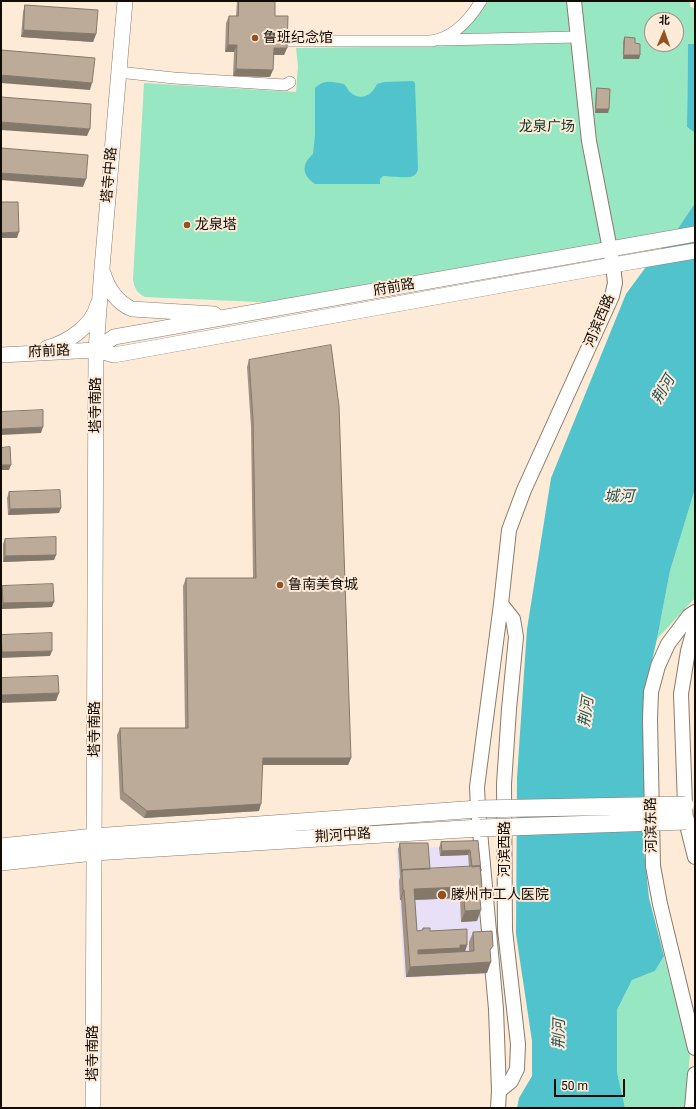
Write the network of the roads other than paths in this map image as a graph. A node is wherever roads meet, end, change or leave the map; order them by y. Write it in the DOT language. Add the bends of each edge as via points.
graph roads {
  1 [pos="125,1"];
  2 [pos="481,1"];
  3 [pos="574,1"];
  4 [pos="578,37"];
  5 [pos="438,40"];
  6 [pos="291,41"];
  7 [pos="118,72"];
  8 [pos="290,82"];
  9 [pos="695,234"];
  10 [pos="611,249"];
  11 [pos="695,251"];
  12 [pos="613,265"];
  13 [pos="102,268"];
  14 [pos="100,296"];
  15 [pos="237,316"];
  16 [pos="96,350"];
  17 [pos="25,354"];
  18 [pos="1,355"];
  19 [pos="501,604"];
  20 [pos="695,612"];
  21 [pos="695,626"];
  22 [pos="478,809"];
  23 [pos="690,812"];
  24 [pos="480,828"];
  25 [pos="94,845"];
  26 [pos="1,847"];
  27 [pos="695,857"];
  28 [pos="1,862"];
  29 [pos="695,1048"];
  30 [pos="695,1074"];
  31 [pos="499,1091"];
  32 [pos="93,1108"];
  33 [pos="498,1108"];
  34 [pos="692,1108"];
  1 -- 7 [label="main road, 塔寺中路"];
  2 -- 5 [label="street" via="465,21"];
  3 -- 4 [label="street, 河滨西路"];
  4 -- 5 [label="street"];
  4 -- 10 [label="street, 河滨西路" via="589,141"];
  5 -- 6 [label="street"];
  7 -- 8 [label="street" via="285,86"];
  7 -- 13 [label="main road, 塔寺中路"];
  9 -- 10 [label="main road, 府前路"];
  10 -- 12 [label="street, 河滨西路"];
  10 -- 15 [label="main road, 府前路"];
  11 -- 12 [label="main road, 府前路"];
  12 -- 16 [label="main road, 府前路" via="114,355"];
  12 -- 19 [label="street, 河滨西路" via="615,283 612,296 524,490 509,530"];
  13 -- 14 [label="main road, 塔寺中路"];
  13 -- 15 [label="main road" via="107,284 116,298 132,309"];
  14 -- 16 [label="main road, 塔寺中路"];
  14 -- 17 [label="main road" via="92,317 73,337 51,347"];
  15 -- 16 [label="main road, 府前路" via="114,338"];
  16 -- 17 [label="main road, 府前路"];
  16 -- 25 [label="main road, 塔寺南路"];
  17 -- 18 [label="main road, 府前路"];
  19 -- 22 [label="street, 河滨西路" via="477,788"];
  19 -- 31 [label="street, 河滨西路" via="513,618 516,637 504,784 505,922 518,1044 517,1069 511,1081"];
  20 -- 29 [label="street, 河滨东路" via="689,616 668,644 658,666 651,692 650,719 653,866"];
  21 -- 23 [label="street" via="681,694"];
  22 -- 23 [label="main road, 荆河中路, bridge"];
  22 -- 24 [label="street, 河滨西路"];
  22 -- 25 [label="main road, 荆河中路"];
  23 -- 24 [label="main road, 荆河中路, bridge"];
  23 -- 27 [label="street"];
  24 -- 25 [label="main road, 荆河中路"];
  24 -- 31 [label="street, 河滨西路" via="496,1009"];
  25 -- 26 [label="main road, 荆河中路"];
  25 -- 28 [label="main road, 荆河中路"];
  25 -- 32 [label="main road, 塔寺南路"];
  30 -- 34 [label="street"];
  31 -- 33 [label="street, 河滨西路"];
}
